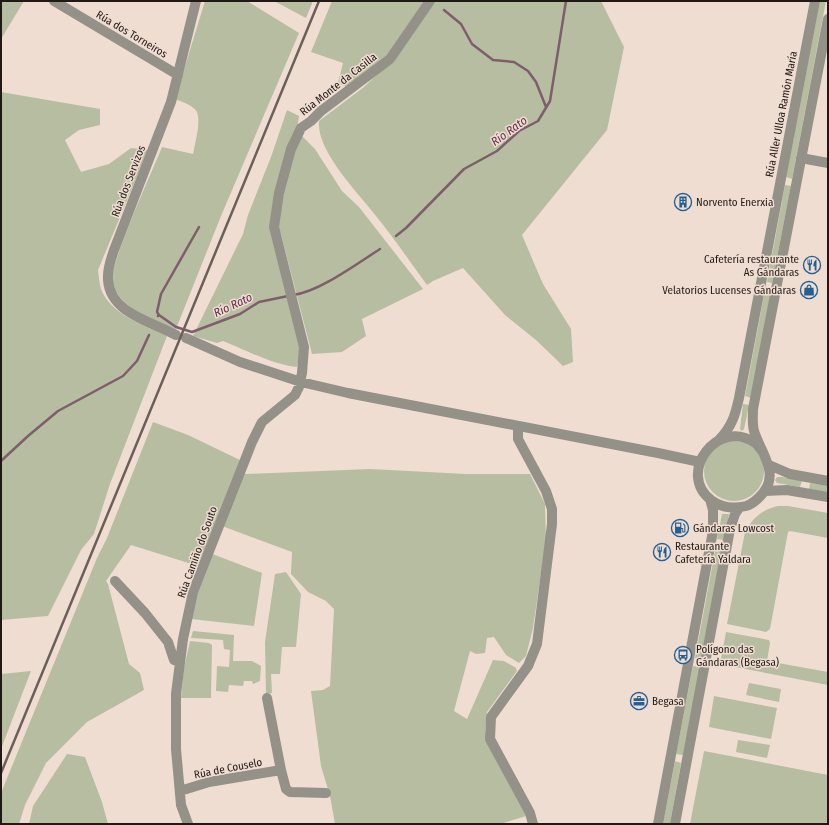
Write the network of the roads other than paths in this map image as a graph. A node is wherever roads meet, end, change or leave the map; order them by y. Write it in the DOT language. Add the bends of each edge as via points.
graph roads {
  1 [pos="54,1"];
  2 [pos="196,1"];
  3 [pos="430,1"];
  4 [pos="815,1"];
  5 [pos="828,19"];
  6 [pos="178,75"];
  7 [pos="801,158"];
  8 [pos="828,163"];
  9 [pos="301,382"];
  10 [pos="518,426"];
  11 [pos="719,440"];
  12 [pos="763,452"];
  13 [pos="700,462"];
  14 [pos="769,465"];
  15 [pos="828,481"];
  16 [pos="765,491"];
  17 [pos="828,497"];
  18 [pos="710,499"];
  19 [pos="739,508"];
  20 [pos="115,581"];
  21 [pos="180,661"];
  22 [pos="267,698"];
  23 [pos="281,770"];
  24 [pos="180,791"];
  25 [pos="326,793"];
  26 [pos="188,824"];
  27 [pos="533,824"];
  28 [pos="658,824"];
  29 [pos="675,824"];
  1 -- 6 [label="street, Rúa dos Torneiros"];
  2 -- 6 [label="street, Rúa dos Servizos"];
  3 -- 9 [label="street, Rúa Monte da Casilla" via="390,59 301,128 291,149 279,194 274,227 304,347"];
  4 -- 11 [label="street, Rúa Aller Ulloa Ramón María" via="739,398 732,422"];
  5 -- 7 [label="street"];
  6 -- 9 [label="street, Rúa dos Servizos" via="164,121 108,267 109,289 115,300 126,310 240,362"];
  7 -- 8 [label="street"];
  7 -- 12 [label="street" via="753,409 754,430"];
  9 -- 10 [label="street, Rúa dos Servizos"];
  9 -- 21 [label="street, Rúa Camiño do Souto" via="295,396 262,422 252,442 193,592"];
  10 -- 13 [label="street, Rúa dos Servizos"];
  10 -- 27 [label="street" via="518,439 546,491 552,508 552,524 537,644 528,666 491,717 490,739 530,813"];
  11 -- 12 [label="street" via="743,438 754,443"];
  11 -- 13 [label="street, Rúa Aller Ulloa Ramón María" via="707,449"];
  12 -- 14 [label="street"];
  13 -- 18 [label="street" via="699,480"];
  14 -- 15 [label="street" via="790,474"];
  14 -- 16 [label="street" via="770,474"];
  16 -- 17 [label="street" via="787,490"];
  16 -- 19 [label="street" via="754,502"];
  18 -- 19 [label="street" via="728,508"];
  18 -- 28 [label="street" via="713,531"];
  19 -- 29 [label="street" via="729,535"];
  20 -- 21 [label="street" via="168,642 174,660"];
  21 -- 24 [label="street, Rúa Camiño do Souto" via="176,694 176,749"];
  22 -- 23 [label="street"];
  23 -- 24 [label="street, Rúa de Couselo" via="209,782"];
  23 -- 25 [label="street" via="286,790"];
  24 -- 26 [label="street, Rúa Camiño do Souto" via="181,806"];
}
